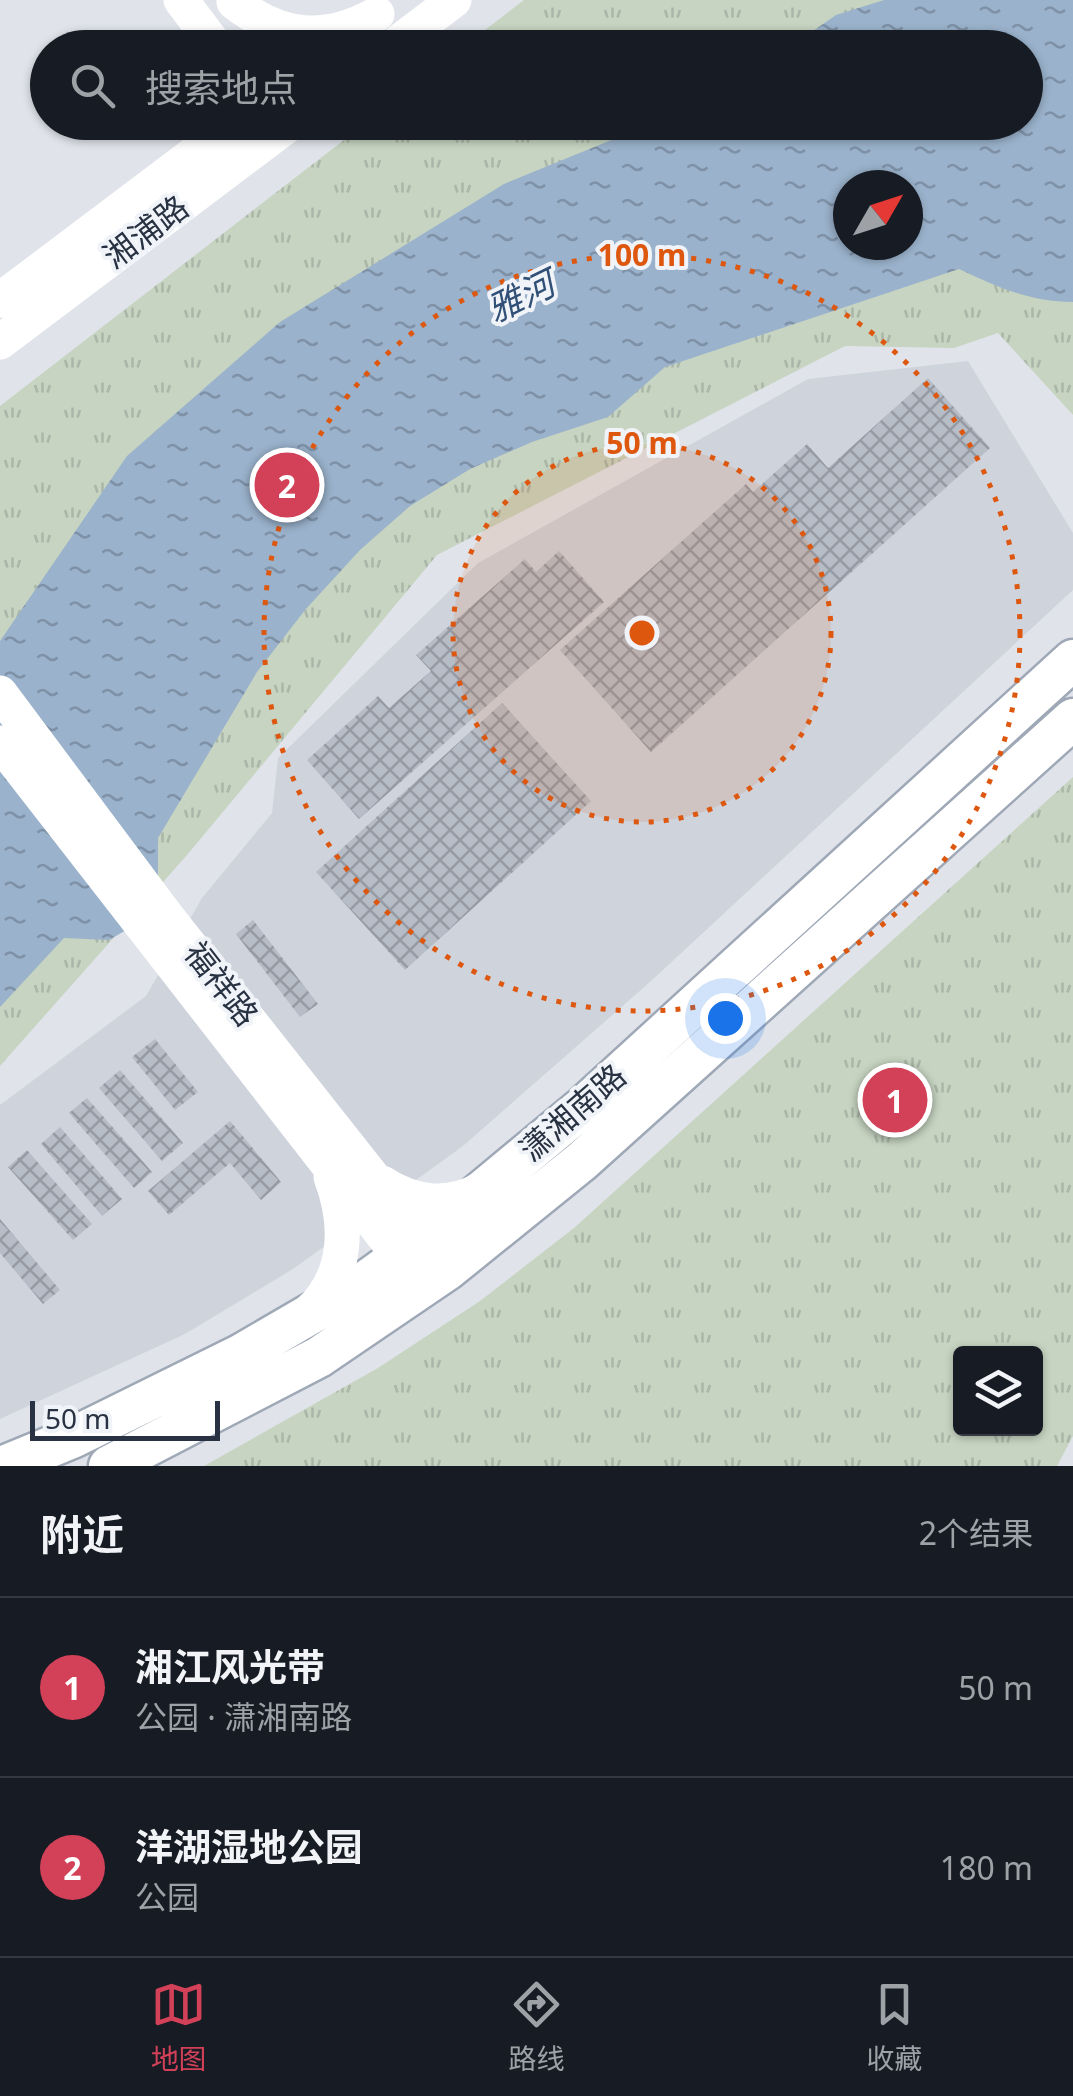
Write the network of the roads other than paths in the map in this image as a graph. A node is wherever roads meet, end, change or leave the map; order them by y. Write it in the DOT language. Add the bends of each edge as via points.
graph roads {
  1 [pos="454,0"];
  2 [pos="234,1"];
  3 [pos="387,7"];
  4 [pos="256,30"];
  5 [pos="292,30"];
  6 [pos="338,30"];
  7 [pos="357,30"];
  8 [pos="415,30"];
  9 [pos="197,140"];
  10 [pos="212,140"];
  11 [pos="263,140"];
  12 [pos="168,174"];
  13 [pos="0,300"];
  14 [pos="0,342"];
  15 [pos="1073,660"];
  16 [pos="0,693"];
  17 [pos="1073,718"];
  18 [pos="0,743"];
  19 [pos="158,926"];
  20 [pos="307,1138"];
  21 [pos="364,1166"];
  22 [pos="492,1182"];
  23 [pos="423,1264"];
  24 [pos="294,1325"];
  25 [pos="4,1466"];
  26 [pos="109,1466"];
  1 -- 8 [label="main road"];
  2 -- 4 [label="main road"];
  2 -- 5 [label="main road" via="270,25"];
  3 -- 6 [label="main road"];
  3 -- 7 [label="main road"];
  9 -- 12 [label="main road"];
  10 -- 12 [label="main road, 湘浦路"];
  11 -- 14 [label="main road, 湘浦路"];
  12 -- 13 [label="main road, 湘浦路"];
  15 -- 22 [label="main road, 潇湘南路" via="582,1108"];
  16 -- 19 [label="main road, 福祥路"];
  17 -- 23 [label="main road, 潇湘南路" via="582,1161"];
  18 -- 19 [label="main road, 福祥路"];
  19 -- 20 [label="main road, 福祥路"];
  19 -- 21 [label="main road, 福祥路"];
  20 -- 23 [label="main road, 福祥路"];
  20 -- 24 [label="main road" via="339,1198 342,1252 326,1295"];
  21 -- 22 [label="main road" via="384,1184 422,1200 468,1197"];
  21 -- 23 [label="main road, 福祥路"];
  22 -- 23 [label="main road, 潇湘南路"];
  23 -- 24 [label="main road, 潇湘南路"];
  23 -- 26 [label="main road, 潇湘南路" via="319,1357"];
  24 -- 25 [label="main road, 潇湘南路" via="165,1394"];
}
